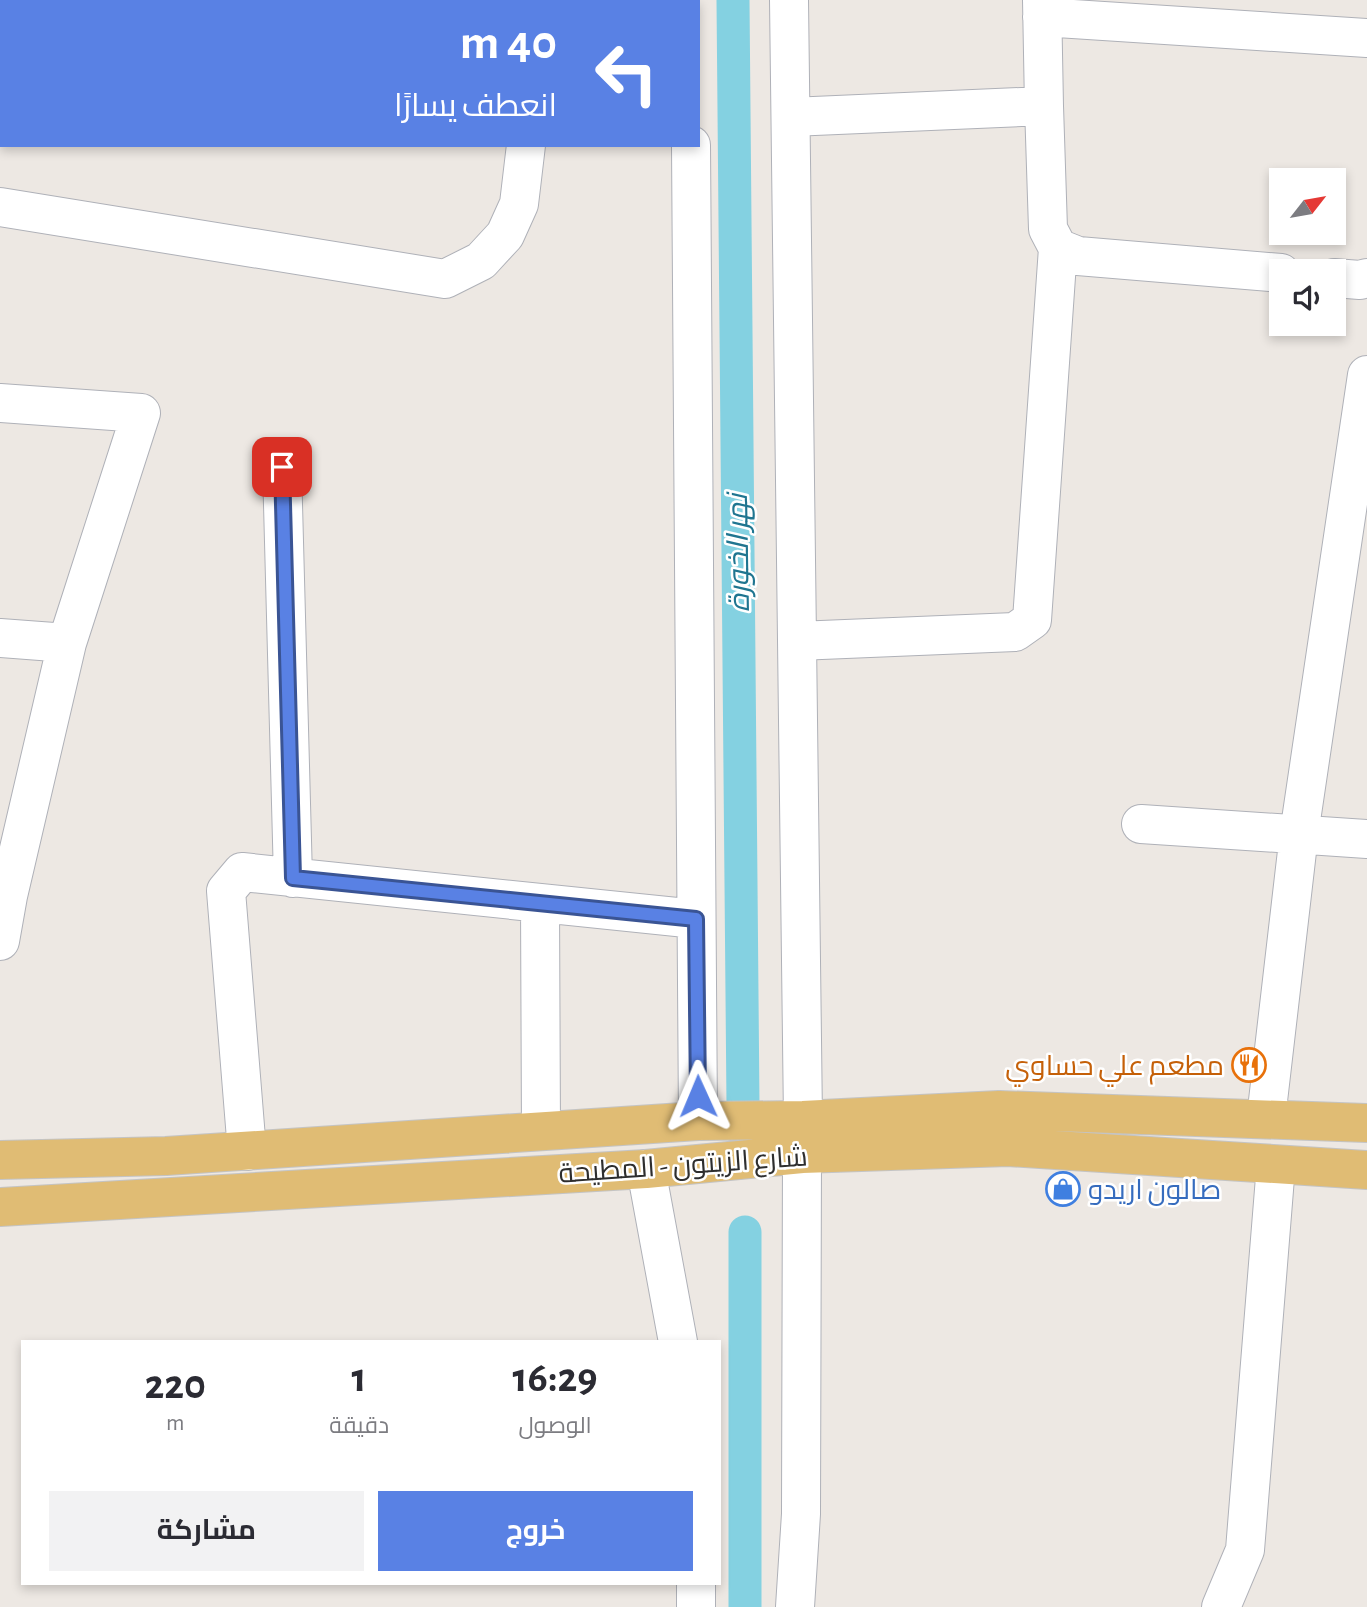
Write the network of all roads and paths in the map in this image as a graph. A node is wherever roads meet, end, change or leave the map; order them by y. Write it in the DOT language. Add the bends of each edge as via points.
graph roads {
  1 [pos="789,0"];
  2 [pos="1042,8"];
  3 [pos="1367,38"];
  4 [pos="1044,106"];
  5 [pos="791,117"];
  6 [pos="526,147"];
  7 [pos="691,147"];
  8 [pos="0,207"];
  9 [pos="1058,247"];
  10 [pos="1269,272"];
  11 [pos="1367,278"];
  12 [pos="1346,279"];
  13 [pos="1367,375"];
  14 [pos="0,403"];
  15 [pos="282,467"];
  16 [pos="0,638"];
  17 [pos="797,641"];
  18 [pos="67,643"];
  19 [pos="1141,824"];
  20 [pos="1298,834"];
  21 [pos="1367,839"];
  22 [pos="293,878"];
  23 [pos="4,895"];
  24 [pos="540,903"];
  25 [pos="696,919"];
  26 [pos="0,941"];
  27 [pos="1266,1118"];
  28 [pos="698,1121"];
  29 [pos="1367,1123"];
  30 [pos="541,1131"];
  31 [pos="803,1137"];
  32 [pos="247,1151"];
  33 [pos="166,1156"];
  34 [pos="0,1160"];
  35 [pos="1276,1165"];
  36 [pos="646,1169"];
  37 [pos="1367,1170"];
  38 [pos="169,1199"];
  39 [pos="0,1207"];
  40 [pos="678,1340"];
  41 [pos="696,1585"];
  42 [pos="696,1607"];
  43 [pos="795,1607"];
  44 [pos="1221,1607"];
  1 -- 5 [label="street"];
  2 -- 3 [label="street"];
  2 -- 4 [label="street"];
  4 -- 5 [label="street"];
  4 -- 9 [label="street" via="1048,229"];
  5 -- 17 [label="street"];
  6 -- 8 [label="street" via="519,204 505,235 481,261 445,279"];
  7 -- 25 [label="street"];
  9 -- 10 [label="street" via="1078,256"];
  9 -- 17 [label="street" via="1032,620 1015,632"];
  11 -- 12 [label="street"];
  13 -- 20 [label="street"];
  14 -- 18 [label="street" via="141,413"];
  15 -- 22 [label="street"];
  16 -- 18 [label="street"];
  17 -- 31 [label="street"];
  18 -- 23 [label="street"];
  19 -- 20 [label="street"];
  20 -- 21 [label="street"];
  20 -- 27 [label="street"];
  22 -- 24 [label="street"];
  22 -- 32 [label="street" via="242,873 226,891"];
  23 -- 26 [label="street"];
  24 -- 25 [label="street"];
  24 -- 30 [label="street"];
  25 -- 28 [label="street"];
  27 -- 29 [label="main road, شارع الزيتون - المطيحة"];
  27 -- 31 [label="main road, شارع الزيتون - المطيحة" via="999,1110"];
  28 -- 30 [label="main road, شارع الزيتون - المطيحة"];
  28 -- 31 [label="main road, شارع الزيتون - المطيحة"];
  30 -- 32 [label="main road, شارع الزيتون - المطيحة"];
  31 -- 35 [label="main road, شارع الزيتون - المطيحة"];
  31 -- 36 [label="main road, شارع الزيتون - المطيحة"];
  31 -- 43 [label="street" via="801,1514"];
  32 -- 33 [label="main road, شارع الزيتون - المطيحة"];
  33 -- 34 [label="main road, شارع الزيتون - المطيحة"];
  33 -- 38 [label="main road"];
  35 -- 37 [label="main road, شارع الزيتون - المطيحة"];
  35 -- 44 [label="street" via="1245,1550"];
  36 -- 38 [label="main road, شارع الزيتون - المطيحة"];
  36 -- 40 [label="street"];
  38 -- 39 [label="main road, شارع الزيتون - المطيحة"];
  41 -- 42 [label="street"];
}
